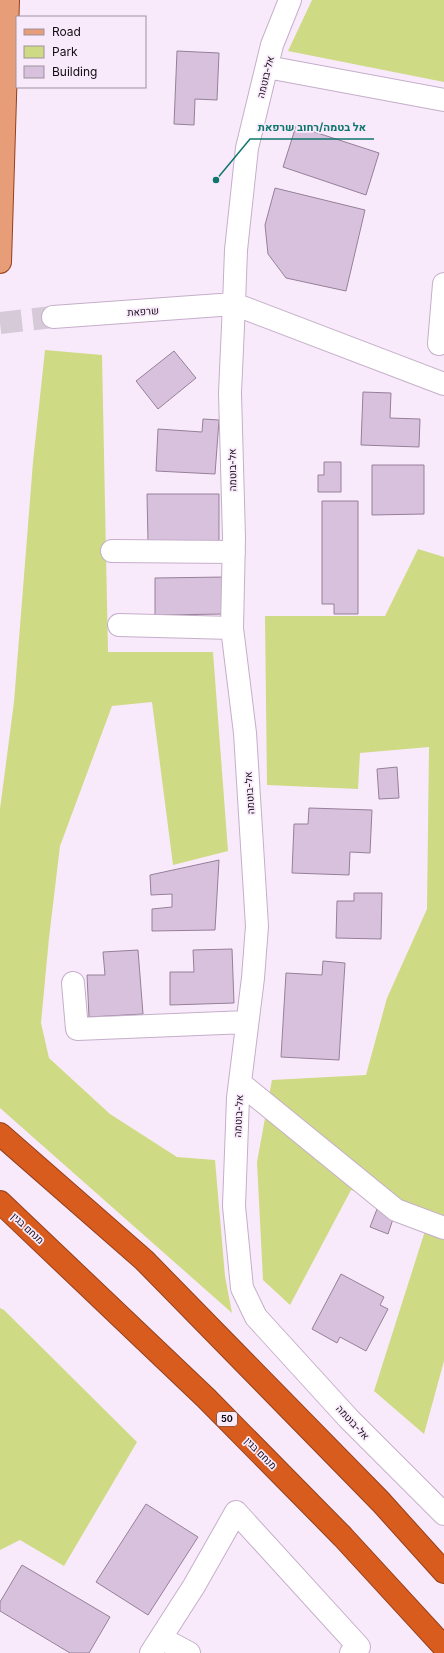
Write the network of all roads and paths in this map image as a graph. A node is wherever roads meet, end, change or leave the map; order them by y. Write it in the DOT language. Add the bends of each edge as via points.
graph roads {
  1 [pos="8,0"];
  2 [pos="290,0"];
  3 [pos="267,67"];
  4 [pos="444,100"];
  5 [pos="0,262"];
  6 [pos="444,284"];
  7 [pos="234,304"];
  8 [pos="53,317"];
  9 [pos="439,344"];
  10 [pos="444,384"];
  11 [pos="112,551"];
  12 [pos="234,552"];
  13 [pos="120,626"];
  14 [pos="232,628"];
  15 [pos="74,983"];
  16 [pos="248,1022"];
  17 [pos="240,1083"];
  18 [pos="0,1134"];
  19 [pos="0,1202"];
  20 [pos="444,1228"];
  21 [pos="444,1514"];
  22 [pos="444,1572"];
  23 [pos="156,1645"];
  24 [pos="444,1647"];
  25 [pos="189,1653"];
  26 [pos="351,1653"];
  1 -- 5 [label="main road"];
  2 -- 3 [label="street, אל-בוטמה" via="272,45"];
  3 -- 4 [label="street"];
  3 -- 7 [label="street, אל-בוטמה" via="248,148 236,250"];
  6 -- 9 [label="street"];
  7 -- 8 [label="street, שרפאת"];
  7 -- 10 [label="street"];
  7 -- 12 [label="street, אל-בוטמה" via="230,393"];
  11 -- 12 [label="street"];
  12 -- 14 [label="street, אל-בוטמה"];
  13 -- 14 [label="street"];
  14 -- 16 [label="street, אל-בוטמה" via="245,733 257,926"];
  15 -- 16 [label="street" via="77,1029"];
  16 -- 17 [label="street, אל-בוטמה"];
  17 -- 20 [label="street" via="396,1210"];
  17 -- 21 [label="street, אל-בוטמה" via="234,1206 242,1288 256,1317 349,1419"];
  18 -- 22 [label="highway" via="144,1260 381,1502"];
  19 -- 24 [label="highway, מנחם בגין / 50" via="206,1398 343,1537"];
  23 -- 25 [label="street"];
  23 -- 26 [label="street" via="194,1586 236,1512 359,1647"];
}
